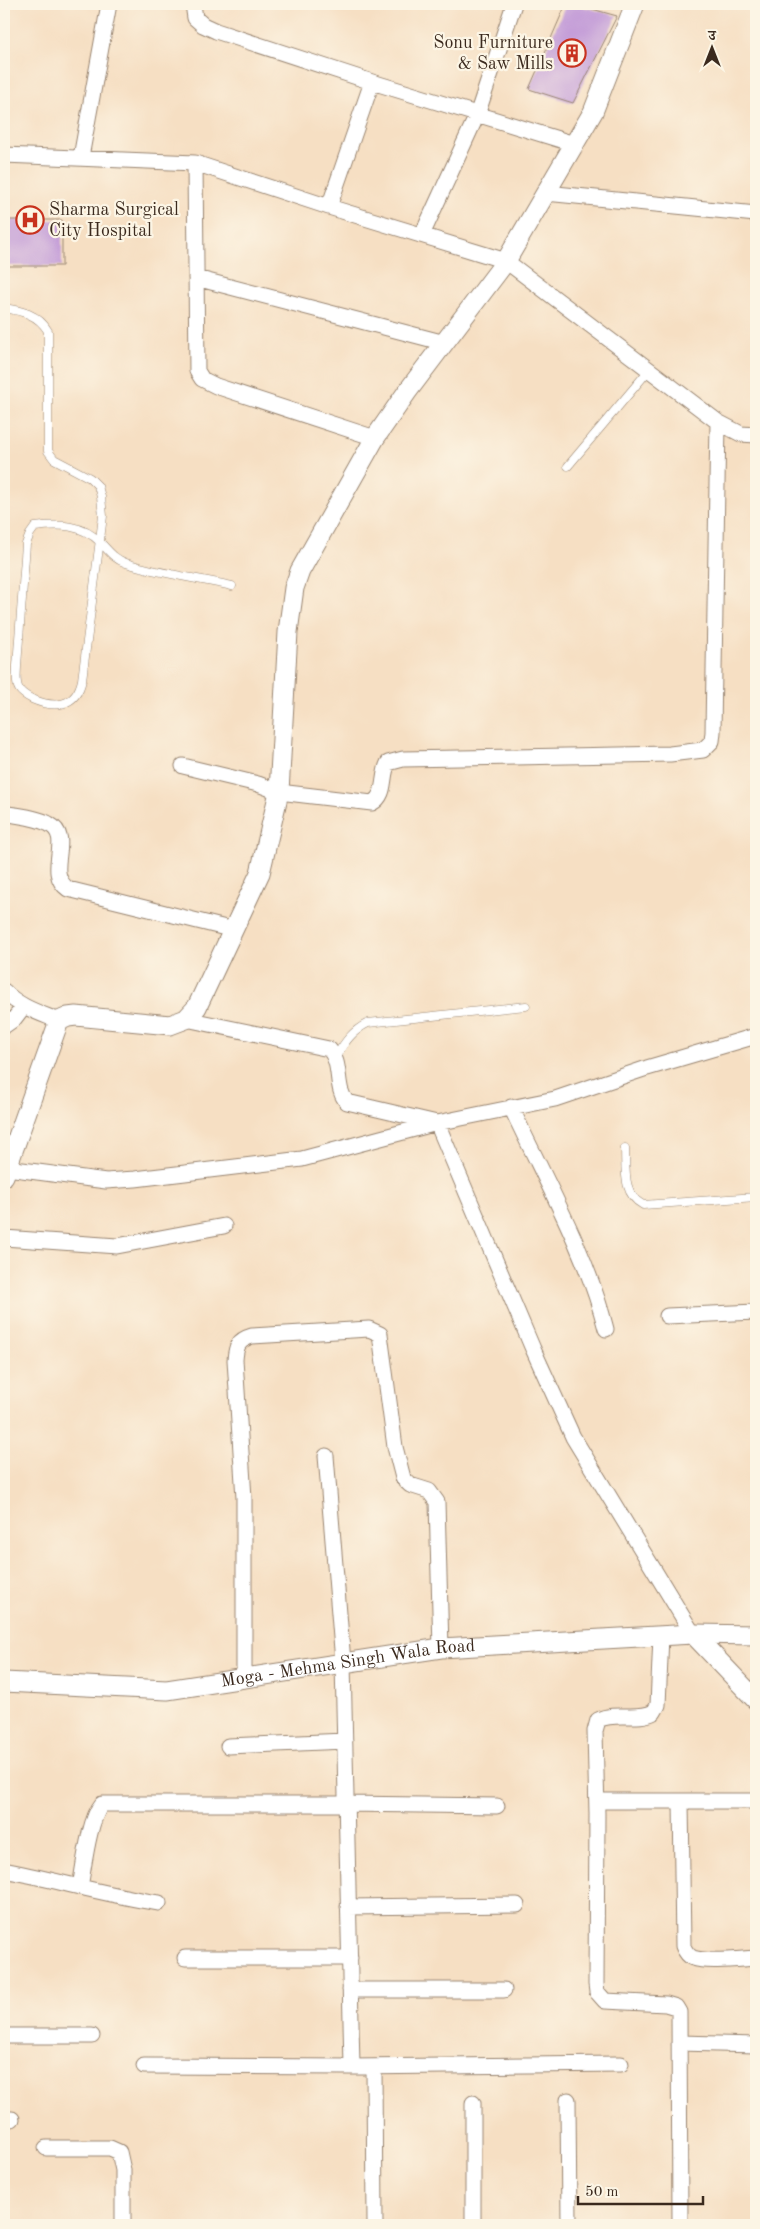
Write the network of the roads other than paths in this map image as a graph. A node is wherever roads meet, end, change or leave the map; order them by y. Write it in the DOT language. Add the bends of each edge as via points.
graph roads {
  1 [pos="109,4"];
  2 [pos="193,4"];
  3 [pos="514,4"];
  4 [pos="635,4"];
  5 [pos="372,82"];
  6 [pos="477,115"];
  7 [pos="574,144"];
  8 [pos="4,155"];
  9 [pos="81,158"];
  10 [pos="195,163"];
  11 [pos="546,193"];
  12 [pos="329,207"];
  13 [pos="756,214"];
  14 [pos="422,235"];
  15 [pos="506,261"];
  16 [pos="196,278"];
  17 [pos="4,308"];
  18 [pos="445,343"];
  19 [pos="649,370"];
  20 [pos="718,422"];
  21 [pos="756,435"];
  22 [pos="375,438"];
  23 [pos="568,466"];
  24 [pos="100,542"];
  25 [pos="232,586"];
  26 [pos="183,766"];
  27 [pos="279,792"];
  28 [pos="4,814"];
  29 [pos="234,930"];
  30 [pos="4,992"];
  31 [pos="24,1006"];
  32 [pos="526,1006"];
  33 [pos="186,1019"];
  34 [pos="59,1021"];
  35 [pos="4,1026"];
  36 [pos="756,1036"];
  37 [pos="336,1056"];
  38 [pos="511,1107"];
  39 [pos="437,1123"];
  40 [pos="625,1148"];
  41 [pos="5,1172"];
  42 [pos="756,1197"];
  43 [pos="224,1226"];
  44 [pos="4,1238"];
  45 [pos="756,1312"];
  46 [pos="667,1316"];
  47 [pos="606,1329"];
  48 [pos="326,1456"];
  49 [pos="692,1634"];
  50 [pos="756,1635"];
  51 [pos="661,1636"];
  52 [pos="441,1648"];
  53 [pos="344,1662"];
  54 [pos="244,1678"];
  55 [pos="4,1682"];
  56 [pos="756,1700"];
  57 [pos="345,1741"];
  58 [pos="228,1746"];
  59 [pos="596,1801"];
  60 [pos="681,1801"];
  61 [pos="756,1801"];
  62 [pos="346,1804"];
  63 [pos="497,1806"];
  64 [pos="4,1870"];
  65 [pos="80,1887"];
  66 [pos="159,1903"];
  67 [pos="516,1905"];
  68 [pos="348,1907"];
  69 [pos="185,1958"];
  70 [pos="350,1958"];
  71 [pos="756,1958"];
  72 [pos="350,1990"];
  73 [pos="504,1990"];
  74 [pos="4,2036"];
  75 [pos="92,2036"];
  76 [pos="680,2044"];
  77 [pos="756,2045"];
  78 [pos="621,2064"];
  79 [pos="144,2066"];
  80 [pos="352,2067"];
  81 [pos="374,2067"];
  82 [pos="568,2100"];
  83 [pos="473,2102"];
  84 [pos="46,2148"];
  85 [pos="122,2225"];
  86 [pos="375,2225"];
  87 [pos="473,2225"];
  88 [pos="569,2225"];
  89 [pos="680,2225"];
  1 -- 9 [label="street"];
  2 -- 5 [label="street" via="194,18 216,31"];
  3 -- 6 [label="street"];
  4 -- 7 [label="street" via="593,112"];
  5 -- 6 [label="street"];
  5 -- 12 [label="street"];
  6 -- 7 [label="street"];
  6 -- 14 [label="street"];
  7 -- 11 [label="street"];
  8 -- 9 [label="street"];
  9 -- 10 [label="street"];
  10 -- 12 [label="street"];
  10 -- 16 [label="street"];
  11 -- 13 [label="street"];
  11 -- 15 [label="street"];
  12 -- 14 [label="street"];
  14 -- 15 [label="street"];
  15 -- 18 [label="street"];
  15 -- 19 [label="street"];
  16 -- 18 [label="street"];
  16 -- 22 [label="street" via="197,371 202,379"];
  17 -- 24 [label="lane" via="32,315 42,321 48,331 48,451 54,460 90,478 98,486 103,516"];
  18 -- 22 [label="street"];
  19 -- 20 [label="street"];
  19 -- 23 [label="lane"];
  20 -- 21 [label="street" via="741,434"];
  20 -- 27 [label="street" via="713,732 708,746 696,752 670,754 403,759 388,763 382,793 372,803"];
  22 -- 27 [label="street" via="305,562 294,588 288,632"];
  24 -- 24 [label="lane" via="79,692 73,699 55,705 26,696 19,690 17,682 26,544 30,534 35,527 61,526 85,530"];
  24 -- 25 [label="lane" via="110,554 128,563"];
  26 -- 27 [label="street"];
  27 -- 29 [label="street" via="260,873"];
  28 -- 29 [label="street" via="48,823 58,832 57,874 61,884 68,889"];
  29 -- 33 [label="street" via="197,1007"];
  30 -- 31 [label="street"];
  31 -- 34 [label="street"];
  31 -- 35 [label="street"];
  32 -- 37 [label="lane" via="368,1022 357,1028"];
  33 -- 34 [label="street" via="170,1025 76,1016"];
  33 -- 37 [label="street" via="329,1049"];
  34 -- 41 [label="street"];
  36 -- 38 [label="street" via="555,1098"];
  37 -- 39 [label="street" via="341,1096 347,1102"];
  38 -- 39 [label="street"];
  38 -- 47 [label="street" via="580,1250 598,1296"];
  39 -- 41 [label="street" via="302,1159 135,1179 106,1181"];
  39 -- 49 [label="street" via="573,1437"];
  40 -- 42 [label="lane" via="628,1192 643,1205"];
  43 -- 44 [label="street" via="117,1246"];
  45 -- 46 [label="street"];
  48 -- 53 [label="street"];
  49 -- 50 [label="street, Moga - Mehma Singh Wala Road"];
  49 -- 51 [label="street, Moga - Mehma Singh Wala Road"];
  49 -- 56 [label="street"];
  51 -- 52 [label="street, Moga - Mehma Singh Wala Road"];
  51 -- 59 [label="street" via="658,1705 654,1712 604,1717 596,1725"];
  52 -- 53 [label="street, Moga - Mehma Singh Wala Road"];
  52 -- 54 [label="street" via="437,1502 429,1491 410,1485 403,1478 395,1447 380,1334 369,1329 252,1336 237,1344 234,1360 244,1498"];
  53 -- 54 [label="street, Moga - Mehma Singh Wala Road"];
  53 -- 57 [label="street"];
  54 -- 55 [label="street, Moga - Mehma Singh Wala Road" via="167,1690"];
  57 -- 58 [label="street"];
  57 -- 62 [label="street"];
  59 -- 60 [label="street"];
  59 -- 76 [label="street" via="597,1992 605,2001 614,2003 676,2007"];
  60 -- 61 [label="street"];
  60 -- 71 [label="street" via="683,1946 691,1958"];
  62 -- 63 [label="street"];
  62 -- 65 [label="street" via="102,1804 93,1821"];
  62 -- 68 [label="street"];
  64 -- 65 [label="street"];
  65 -- 66 [label="street"];
  67 -- 68 [label="street"];
  68 -- 70 [label="street"];
  69 -- 70 [label="street"];
  70 -- 72 [label="street"];
  72 -- 73 [label="street"];
  72 -- 80 [label="street"];
  74 -- 75 [label="street"];
  76 -- 77 [label="street"];
  76 -- 89 [label="street"];
  78 -- 81 [label="street"];
  79 -- 80 [label="street"];
  80 -- 81 [label="street"];
  81 -- 86 [label="street"];
  82 -- 88 [label="street"];
  83 -- 87 [label="street"];
  84 -- 85 [label="street" via="110,2148 119,2152 123,2170"];
}
